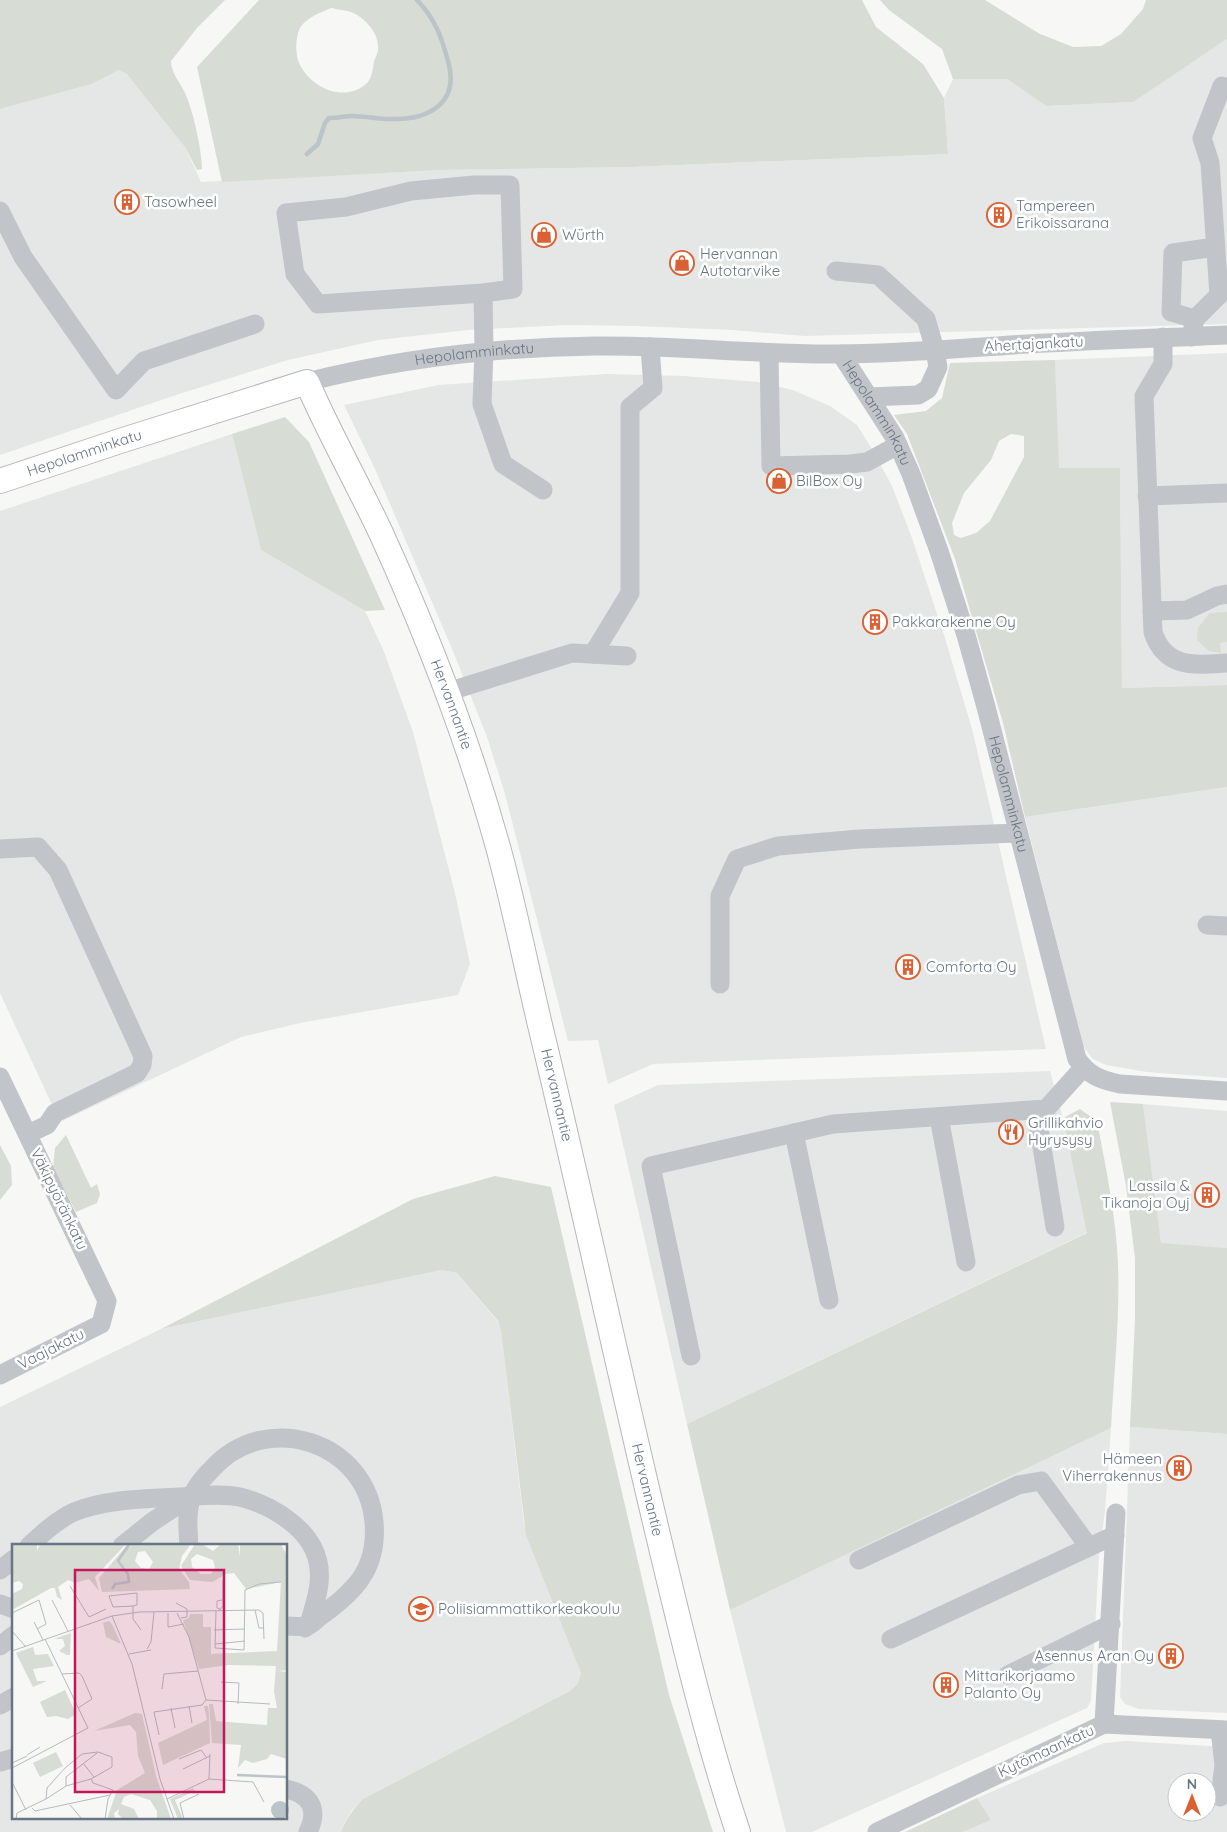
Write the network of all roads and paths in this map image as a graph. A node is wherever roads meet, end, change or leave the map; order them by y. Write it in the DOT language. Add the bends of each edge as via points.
graph roads {
  1 [pos="1222,86"];
  2 [pos="0,211"];
  3 [pos="1215,247"];
  4 [pos="836,271"];
  5 [pos="483,293"];
  6 [pos="255,324"];
  7 [pos="1193,328"];
  8 [pos="1227,336"];
  9 [pos="1163,337"];
  10 [pos="650,347"];
  11 [pos="935,350"];
  12 [pos="484,351"];
  13 [pos="769,354"];
  14 [pos="841,354"];
  15 [pos="307,382"];
  16 [pos="869,397"];
  17 [pos="898,445"];
  18 [pos="0,482"];
  19 [pos="543,490"];
  20 [pos="1227,493"];
  21 [pos="1147,496"];
  22 [pos="1227,594"];
  23 [pos="1152,611"];
  24 [pos="593,654"];
  25 [pos="627,656"];
  26 [pos="1227,663"];
  27 [pos="447,692"];
  28 [pos="1018,833"];
  29 [pos="0,849"];
  30 [pos="1207,925"];
  31 [pos="1227,926"];
  32 [pos="720,984"];
  33 [pos="1084,1068"];
  34 [pos="0,1077"];
  35 [pos="1227,1091"];
  36 [pos="1036,1110"];
  37 [pos="938,1117"];
  38 [pos="794,1133"];
  39 [pos="28,1134"];
  40 [pos="1055,1227"];
  41 [pos="966,1262"];
  42 [pos="829,1300"];
  43 [pos="101,1324"];
  44 [pos="691,1356"];
  45 [pos="0,1375"];
  46 [pos="192,1496"];
  47 [pos="1116,1513"];
  48 [pos="1115,1535"];
  49 [pos="31,1544"];
  50 [pos="124,1544"];
  51 [pos="189,1544"];
  52 [pos="1089,1547"];
  53 [pos="12,1560"];
  54 [pos="859,1560"];
  55 [pos="0,1570"];
  56 [pos="0,1604"];
  57 [pos="12,1608"];
  58 [pos="1110,1624"];
  59 [pos="288,1626"];
  60 [pos="309,1626"];
  61 [pos="12,1637"];
  62 [pos="288,1637"];
  63 [pos="891,1639"];
  64 [pos="0,1646"];
  65 [pos="1008,1675"];
  66 [pos="12,1698"];
  67 [pos="0,1705"];
  68 [pos="1104,1724"];
  69 [pos="1223,1730"];
  70 [pos="288,1789"];
  71 [pos="1220,1797"];
  72 [pos="308,1832"];
  73 [pos="738,1832"];
  74 [pos="877,1832"];
  1 -- 3 [label="street" via="1202,138 1210,163"];
  2 -- 6 [label="street" via="23,256 116,390 144,361"];
  3 -- 7 [label="street" via="1219,295"];
  3 -- 7 [label="street" via="1174,253 1171,312"];
  4 -- 11 [label="street" via="878,276 926,319"];
  5 -- 5 [label="street" via="318,304 295,274 286,213 346,207 411,191 510,185 513,289"];
  5 -- 12 [label="street"];
  7 -- 8 [label="street, Ahertajankatu"];
  7 -- 9 [label="street, Ahertajankatu"];
  9 -- 11 [label="street, Ahertajankatu"];
  9 -- 21 [label="street" via="1163,364 1144,396"];
  10 -- 12 [label="street, Hepolamminkatu"];
  10 -- 13 [label="street, Hepolamminkatu"];
  10 -- 24 [label="street" via="653,388 630,407 630,593"];
  11 -- 14 [label="street, Ahertajankatu"];
  11 -- 16 [label="street" via="938,367 928,389 918,395"];
  12 -- 15 [label="street, Hepolamminkatu" via="356,370"];
  12 -- 19 [label="street" via="482,404 503,464"];
  13 -- 14 [label="street, Hepolamminkatu"];
  13 -- 17 [label="street" via="771,466 867,462"];
  14 -- 16 [label="street, Hepolamminkatu"];
  15 -- 18 [label="main road, Hepolamminkatu"];
  15 -- 27 [label="main road, Hervannantie" via="403,581"];
  16 -- 17 [label="street, Hepolamminkatu"];
  17 -- 28 [label="street, Hepolamminkatu" via="964,627"];
  20 -- 21 [label="street"];
  21 -- 23 [label="street"];
  22 -- 23 [label="street" via="1187,610"];
  23 -- 26 [label="street" via="1157,643 1173,659 1197,664"];
  24 -- 25 [label="street"];
  24 -- 27 [label="street" via="572,653"];
  27 -- 73 [label="main road, Hervannantie" via="498,848 647,1492 704,1722"];
  28 -- 32 [label="street" via="860,839 778,846 737,859 720,896"];
  28 -- 33 [label="street, Hepolamminkatu" via="1072,1042 1077,1059"];
  29 -- 39 [label="street" via="38,847 58,870 143,1056 137,1073 55,1113 47,1125"];
  30 -- 31 [label="street"];
  33 -- 35 [label="street" via="1103,1081 1120,1084"];
  33 -- 36 [label="street" via="1046,1110"];
  34 -- 39 [label="street, Väkipyöränkatu"];
  36 -- 37 [label="street"];
  36 -- 40 [label="street"];
  37 -- 38 [label="street" via="833,1124"];
  37 -- 41 [label="street"];
  38 -- 42 [label="street"];
  38 -- 44 [label="street" via="650,1166"];
  39 -- 43 [label="street, Väkipyöränkatu" via="107,1301"];
  43 -- 45 [label="street, Vaajakatu"];
  46 -- 49 [label="street" via="92,1506 60,1519"];
  46 -- 50 [label="street"];
  46 -- 51 [label="street"];
  46 -- 60 [label="street" via="239,1497 268,1507 290,1521 308,1541 318,1562 319,1587"];
  46 -- 60 [label="street" via="206,1475 235,1449 280,1437 299,1439 328,1450 359,1477 370,1500 374,1519 375,1539 370,1561 363,1577 344,1599"];
  47 -- 48 [label="street"];
  48 -- 52 [label="street"];
  48 -- 58 [label="street"];
  52 -- 54 [label="street" via="1041,1481 1018,1485"];
  52 -- 63 [label="street"];
  53 -- 55 [label="street"];
  56 -- 57 [label="street"];
  58 -- 65 [label="street"];
  58 -- 68 [label="street"];
  59 -- 60 [label="street"];
  60 -- 62 [label="street"];
  61 -- 64 [label="street"];
  66 -- 67 [label="street"];
  68 -- 69 [label="street, Kytömaankatu"];
  68 -- 74 [label="street, Kytömaankatu"];
  69 -- 71 [label="street" via="1224,1765"];
  70 -- 72 [label="street" via="308,1799 314,1809"];
}
